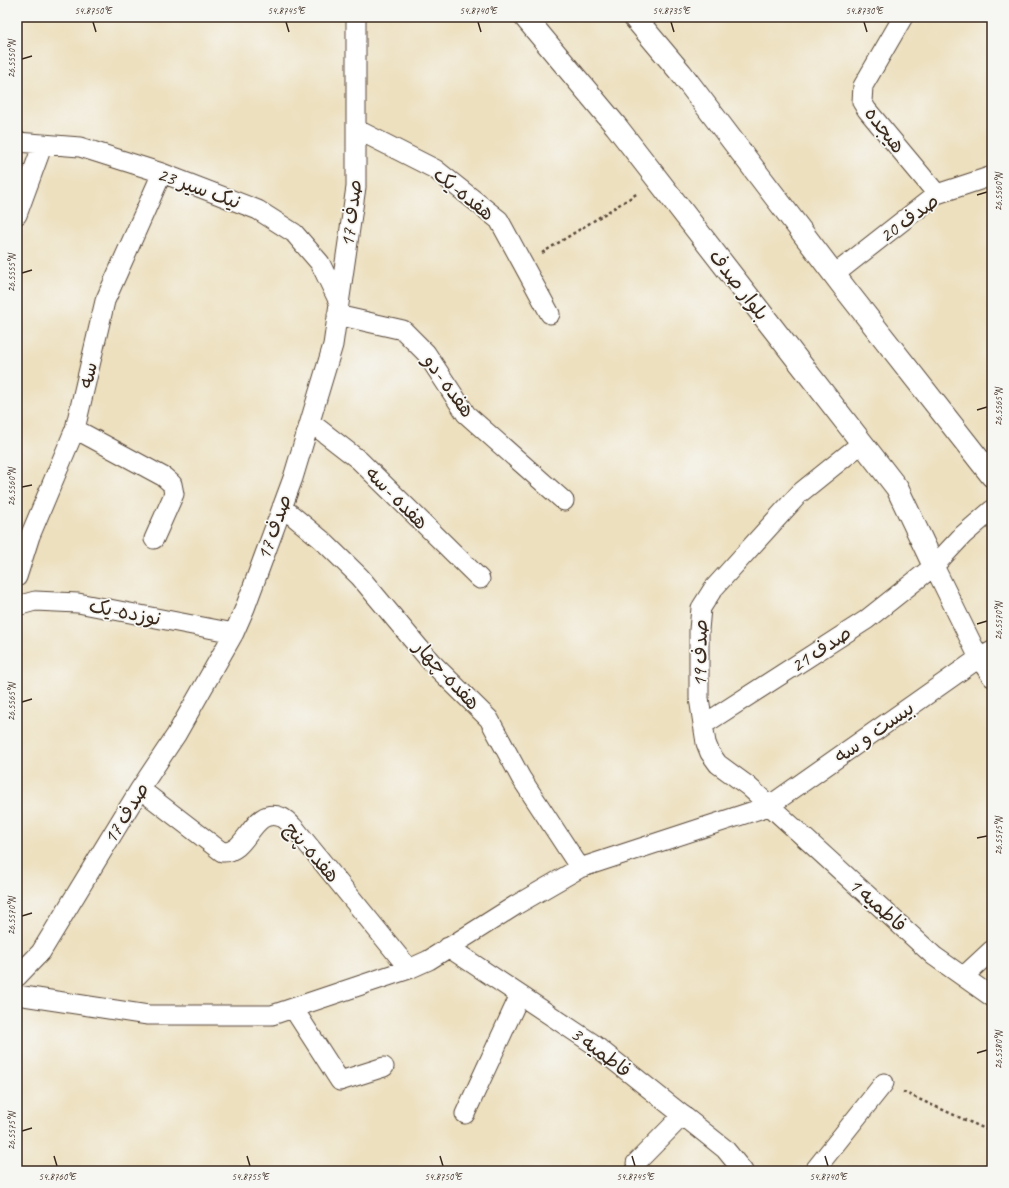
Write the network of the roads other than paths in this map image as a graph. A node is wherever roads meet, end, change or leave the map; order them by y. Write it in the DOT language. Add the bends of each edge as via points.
graph roads {
  1 [pos="356,17"];
  2 [pos="525,17"];
  3 [pos="634,17"];
  4 [pos="903,17"];
  5 [pos="356,129"];
  6 [pos="17,142"];
  7 [pos="43,144"];
  8 [pos="162,173"];
  9 [pos="992,176"];
  10 [pos="937,194"];
  11 [pos="17,215"];
  12 [pos="835,274"];
  13 [pos="338,308"];
  14 [pos="550,314"];
  15 [pos="310,422"];
  16 [pos="75,429"];
  17 [pos="862,443"];
  18 [pos="992,476"];
  19 [pos="564,501"];
  20 [pos="282,507"];
  21 [pos="992,510"];
  22 [pos="154,540"];
  23 [pos="934,566"];
  24 [pos="17,577"];
  25 [pos="480,579"];
  26 [pos="17,606"];
  27 [pos="234,633"];
  28 [pos="986,654"];
  29 [pos="992,677"];
  30 [pos="704,725"];
  31 [pos="140,789"];
  32 [pos="769,806"];
  33 [pos="580,868"];
  34 [pos="448,947"];
  35 [pos="992,950"];
  36 [pos="409,969"];
  37 [pos="964,976"];
  38 [pos="17,977"];
  39 [pos="17,995"];
  40 [pos="520,995"];
  41 [pos="992,997"];
  42 [pos="293,1008"];
  43 [pos="384,1067"];
  44 [pos="884,1083"];
  45 [pos="465,1114"];
  46 [pos="683,1115"];
  47 [pos="636,1163"];
  48 [pos="743,1171"];
  49 [pos="814,1171"];
  1 -- 5 [label="street, صدف 17"];
  2 -- 17 [label="street, بلوار صدف" via="616,126"];
  3 -- 12 [label="street" via="681,73"];
  4 -- 10 [label="street, هیجده" via="863,86 862,102"];
  5 -- 13 [label="street, صدف 17" via="356,187"];
  5 -- 14 [label="street, هفده-یک" via="435,169 499,220"];
  6 -- 7 [label="street, نیک سیر 23"];
  7 -- 8 [label="street, نیک سیر 23" via="80,147"];
  7 -- 11 [label="street"];
  8 -- 13 [label="street, نیک سیر 23" via="258,210 294,232 320,263"];
  8 -- 16 [label="street, سه" via="105,301"];
  9 -- 10 [label="street, صدف 20"];
  10 -- 12 [label="street, صدف 20"];
  12 -- 18 [label="street"];
  13 -- 15 [label="street, صدف 17" via="333,345"];
  13 -- 19 [label="street, هفده -دو" via="403,330 426,353 466,414"];
  15 -- 20 [label="street, صدف 17"];
  15 -- 25 [label="street, هفده -سه" via="360,460"];
  16 -- 22 [label="street" via="164,477 172,484 174,494"];
  16 -- 24 [label="street, سه" via="30,536"];
  17 -- 23 [label="street, بلوار صدف" via="897,488"];
  17 -- 30 [label="street, صدف 19" via="800,493 713,589 701,608 699,698"];
  20 -- 27 [label="street, صدف 17"];
  20 -- 33 [label="street, هفده-چهار" via="322,540 360,577 431,662 489,720 521,778"];
  21 -- 23 [label="street, صدف 21" via="963,535"];
  23 -- 28 [label="street"];
  23 -- 30 [label="street, صدف 21" via="866,620"];
  26 -- 27 [label="street, نوزده-یک" via="35,601 78,603"];
  27 -- 31 [label="street, صدف 17" via="176,735"];
  28 -- 29 [label="street"];
  28 -- 32 [label="street, بیست و سه"];
  30 -- 32 [label="street, صدف 19" via="706,743 718,764 748,786"];
  31 -- 36 [label="street, هفده-پنج" via="222,852 236,849 259,820 270,815 282,817 297,831"];
  31 -- 38 [label="street, صدف 17" via="41,952"];
  32 -- 33 [label="street, بیست و سه"];
  32 -- 37 [label="street, فاطمیه 1" via="934,956"];
  33 -- 34 [label="street, بیست و سه"];
  34 -- 36 [label="street, بیست و سه"];
  34 -- 40 [label="street, فاطمیه 3"];
  35 -- 37 [label="street"];
  36 -- 42 [label="street, بیست و سه"];
  37 -- 41 [label="street, فاطمیه 1"];
  39 -- 42 [label="street, بیست و سه" via="148,1015 272,1015"];
  40 -- 45 [label="street"];
  40 -- 46 [label="street, فاطمیه 3" via="592,1043"];
  42 -- 43 [label="street" via="340,1081"];
  44 -- 49 [label="street"];
  46 -- 47 [label="street"];
  46 -- 48 [label="street, فاطمیه 3" via="725,1149"];
}
